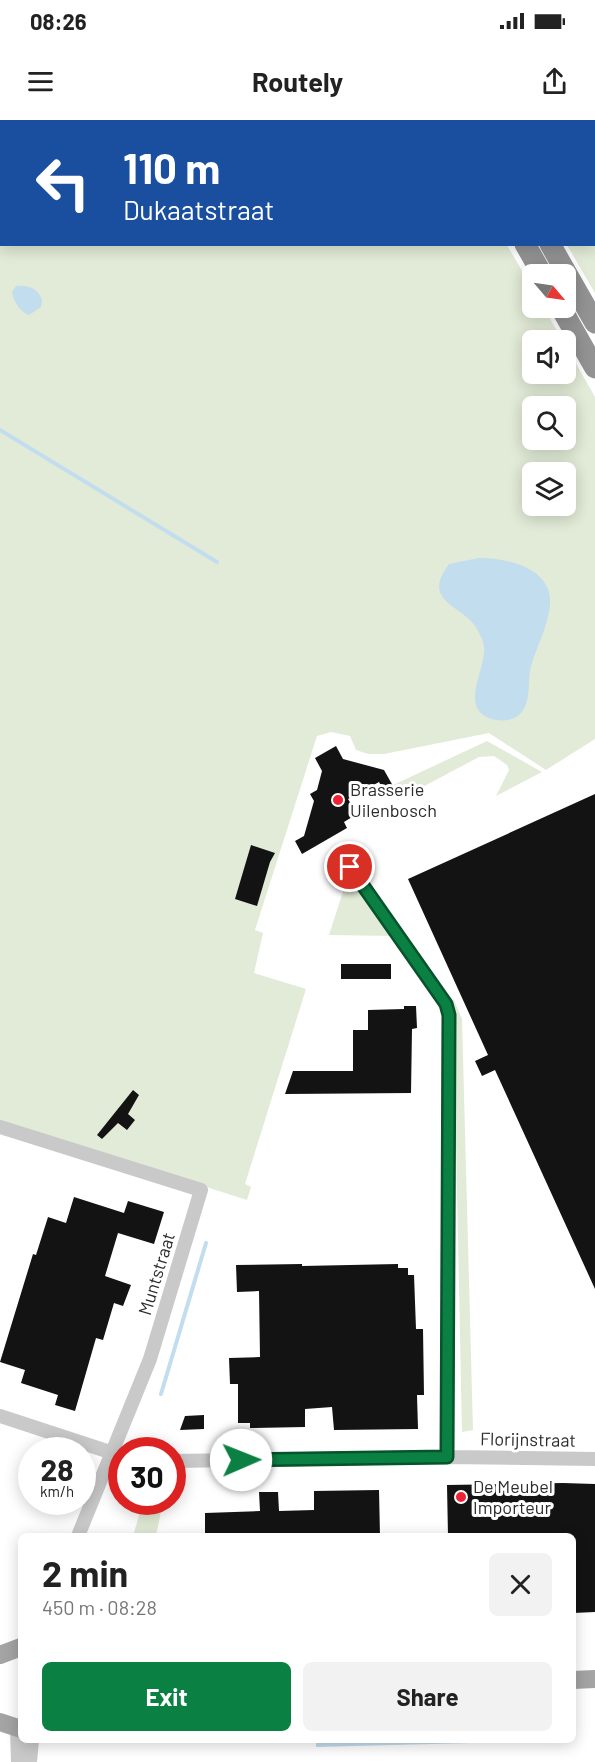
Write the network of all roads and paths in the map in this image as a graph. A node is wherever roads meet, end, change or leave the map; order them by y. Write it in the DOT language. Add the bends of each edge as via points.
graph roads {
  1 [pos="526,246"];
  2 [pos="551,246"];
  3 [pos="536,264"];
  4 [pos="567,318"];
  5 [pos="595,323"];
  6 [pos="595,368"];
  7 [pos="350,867"];
  8 [pos="0,1127"];
  9 [pos="0,1416"];
  10 [pos="123,1437"];
  11 [pos="108,1451"];
  12 [pos="447,1457"];
  13 [pos="595,1459"];
  14 [pos="186,1461"];
  15 [pos="108,1473"];
  16 [pos="79,1533"];
  17 [pos="18,1648"];
  18 [pos="0,1655"];
  19 [pos="576,1680"];
  20 [pos="595,1680"];
  21 [pos="12,1727"];
  22 [pos="32,1743"];
  23 [pos="18,1762"];
  24 [pos="30,1762"];
  1 -- 3 [label="highway"];
  2 -- 5 [label="highway"];
  4 -- 6 [label="highway"];
  7 -- 12 [label="street" via="449,1015"];
  8 -- 10 [label="street, Muntstraat" via="201,1190"];
  9 -- 11 [label="street"];
  12 -- 13 [label="street, Florijnstraat"];
  12 -- 14 [label="street, Florijnstraat"];
  15 -- 16 [label="street"];
  17 -- 18 [label="main road"];
  19 -- 20 [label="main road"];
  21 -- 23 [label="street"];
  22 -- 24 [label="street"];
}
